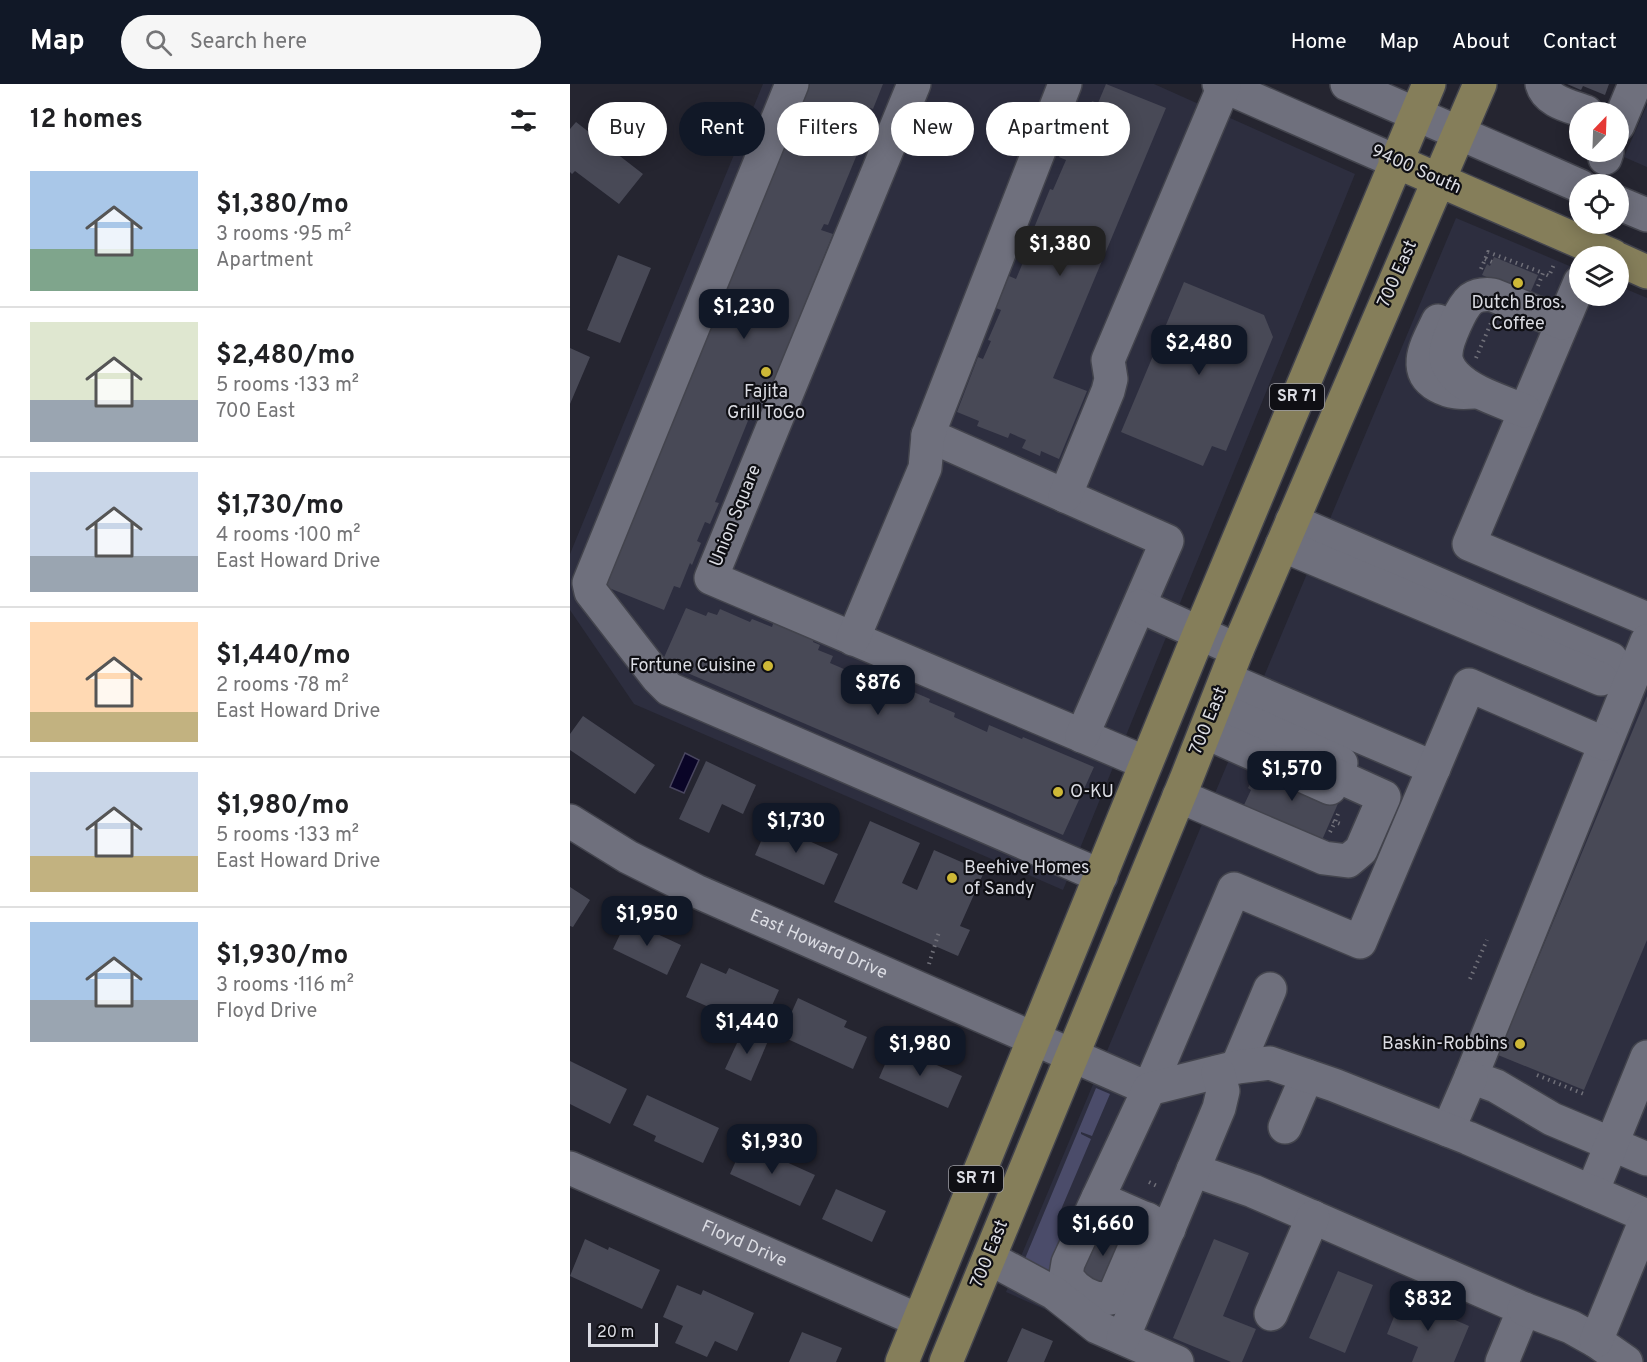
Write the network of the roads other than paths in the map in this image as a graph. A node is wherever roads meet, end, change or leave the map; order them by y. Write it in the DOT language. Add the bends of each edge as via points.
graph roads {
  1 [pos="792,84"];
  2 [pos="914,84"];
  3 [pos="1065,84"];
  4 [pos="1347,84"];
  5 [pos="1429,84"];
  6 [pos="1479,84"];
  7 [pos="1542,84"];
  8 [pos="1635,84"];
  9 [pos="1222,85"];
  10 [pos="1628,102"];
  11 [pos="1569,106"];
  12 [pos="1416,114"];
  13 [pos="1459,133"];
  14 [pos="1395,161"];
  15 [pos="1439,180"];
  16 [pos="1569,181"];
  17 [pos="1629,208"];
  18 [pos="1647,215"];
  19 [pos="1584,246"];
  20 [pos="1629,265"];
  21 [pos="1568,272"];
  22 [pos="1647,272"];
  23 [pos="1562,324"];
  24 [pos="1525,411"];
  25 [pos="928,435"];
  26 [pos="1065,496"];
  27 [pos="1287,533"];
  28 [pos="1140,606"];
  29 [pos="1647,619"];
  30 [pos="1199,633"];
  31 [pos="853,639"];
  32 [pos="1647,641"];
  33 [pos="1624,673"];
  34 [pos="1218,698"];
  35 [pos="1082,736"];
  36 [pos="1605,744"];
  37 [pos="1146,763"];
  38 [pos="1434,768"];
  39 [pos="1179,796"];
  40 [pos="1381,803"];
  41 [pos="1416,810"];
  42 [pos="570,821"];
  43 [pos="1101,876"];
  44 [pos="1270,989"];
  45 [pos="1034,1038"];
  46 [pos="1071,1056"];
  47 [pos="1647,1057"];
  48 [pos="1228,1070"];
  49 [pos="1306,1076"];
  50 [pos="1471,1077"];
  51 [pos="1149,1089"];
  52 [pos="1285,1127"];
  53 [pos="1448,1130"];
  54 [pos="1611,1144"];
  55 [pos="1647,1159"];
  56 [pos="570,1168"];
  57 [pos="1193,1170"];
  58 [pos="1592,1192"];
  59 [pos="1094,1206"];
  60 [pos="1313,1217"];
  61 [pos="1647,1217"];
  62 [pos="1158,1224"];
  63 [pos="989,1258"];
  64 [pos="1076,1299"];
  65 [pos="1524,1309"];
  66 [pos="1271,1314"];
  67 [pos="918,1320"];
  68 [pos="1123,1338"];
  69 [pos="1596,1341"];
  70 [pos="902,1362"];
  71 [pos="946,1362"];
  72 [pos="1177,1362"];
  73 [pos="1502,1362"];
  74 [pos="1626,1362"];
  1 -- 43 [label="street" via="593,573 591,592 669,689"];
  2 -- 31 [label="street, Union Square" via="711,578"];
  3 -- 25 [label="street"];
  4 -- 12 [label="street"];
  5 -- 12 [label="main road, SR 71"];
  6 -- 13 [label="main road, 700 East / SR 71"];
  7 -- 11 [label="street" via="1552,99"];
  8 -- 10 [label="street"];
  9 -- 14 [label="street, 9400 South"];
  9 -- 26 [label="street" via="1108,360 1108,391"];
  12 -- 13 [label="street"];
  12 -- 14 [label="main road, SR 71"];
  13 -- 15 [label="main road, 700 East / SR 71"];
  13 -- 16 [label="street"];
  14 -- 15 [label="main road, 9400 South"];
  14 -- 30 [label="main road, SR 71"];
  15 -- 19 [label="main road, 9400 South"];
  15 -- 27 [label="main road, 700 East / SR 71"];
  17 -- 18 [label="street"];
  20 -- 22 [label="main road, 9400 South"];
  21 -- 23 [label="street"];
  23 -- 24 [label="street"];
  23 -- 24 [label="street" via="1492,308 1480,290 1467,288 1448,299 1427,346 1424,375 1431,382 1448,392 1461,393 1477,376"];
  24 -- 29 [label="street" via="1468,544"];
  25 -- 26 [label="street"];
  25 -- 31 [label="street" via="925,468"];
  26 -- 28 [label="street" via="1167,541"];
  27 -- 33 [label="street" via="1602,679"];
  27 -- 34 [label="main road, 700 East / SR 71"];
  28 -- 30 [label="street"];
  28 -- 35 [label="street"];
  30 -- 34 [label="street"];
  30 -- 37 [label="main road, SR 71"];
  31 -- 35 [label="street, Union Square"];
  32 -- 33 [label="street"];
  33 -- 36 [label="street"];
  34 -- 38 [label="street"];
  34 -- 39 [label="main road, 700 East / SR 71"];
  34 -- 40 [label="street"];
  34 -- 40 [label="street" via="1299,759"];
  35 -- 37 [label="street, Union Square"];
  36 -- 38 [label="street" via="1469,685"];
  36 -- 50 [label="street"];
  37 -- 43 [label="main road, SR 71"];
  38 -- 41 [label="street"];
  39 -- 40 [label="street" via="1324,858 1348,861 1361,850"];
  39 -- 46 [label="main road, 700 East / SR 71"];
  40 -- 41 [label="street"];
  41 -- 51 [label="street" via="1360,942 1234,888"];
  42 -- 45 [label="street, East Howard Drive" via="628,857 696,891 956,998"];
  43 -- 45 [label="main road, SR 71"];
  44 -- 48 [label="street"];
  45 -- 46 [label="street, East Howard Drive"];
  45 -- 67 [label="main road, SR 71"];
  46 -- 51 [label="street, East Howard Drive"];
  46 -- 63 [label="main road, 700 East / SR 71"];
  47 -- 54 [label="street"];
  48 -- 49 [label="street" via="1270,1063"];
  48 -- 51 [label="street"];
  48 -- 57 [label="street" via="1219,1108"];
  49 -- 52 [label="street"];
  49 -- 53 [label="street"];
  50 -- 53 [label="street"];
  50 -- 54 [label="street"];
  51 -- 59 [label="street"];
  53 -- 58 [label="street"];
  54 -- 55 [label="street"];
  54 -- 58 [label="street"];
  56 -- 67 [label="street, Floyd Drive"];
  57 -- 60 [label="street"];
  57 -- 62 [label="street"];
  58 -- 61 [label="street"];
  59 -- 62 [label="street"];
  59 -- 64 [label="street" via="1068,1263 1066,1275"];
  60 -- 65 [label="street"];
  60 -- 66 [label="street"];
  61 -- 69 [label="street"];
  62 -- 64 [label="street" via="1111,1298"];
  62 -- 68 [label="street"];
  63 -- 64 [label="street" via="1054,1293"];
  63 -- 71 [label="main road, 700 East / SR 71"];
  64 -- 68 [label="street" via="1097,1327"];
  65 -- 69 [label="street"];
  65 -- 73 [label="street"];
  67 -- 70 [label="main road, SR 71"];
  68 -- 72 [label="street"];
  69 -- 74 [label="street"];
}
